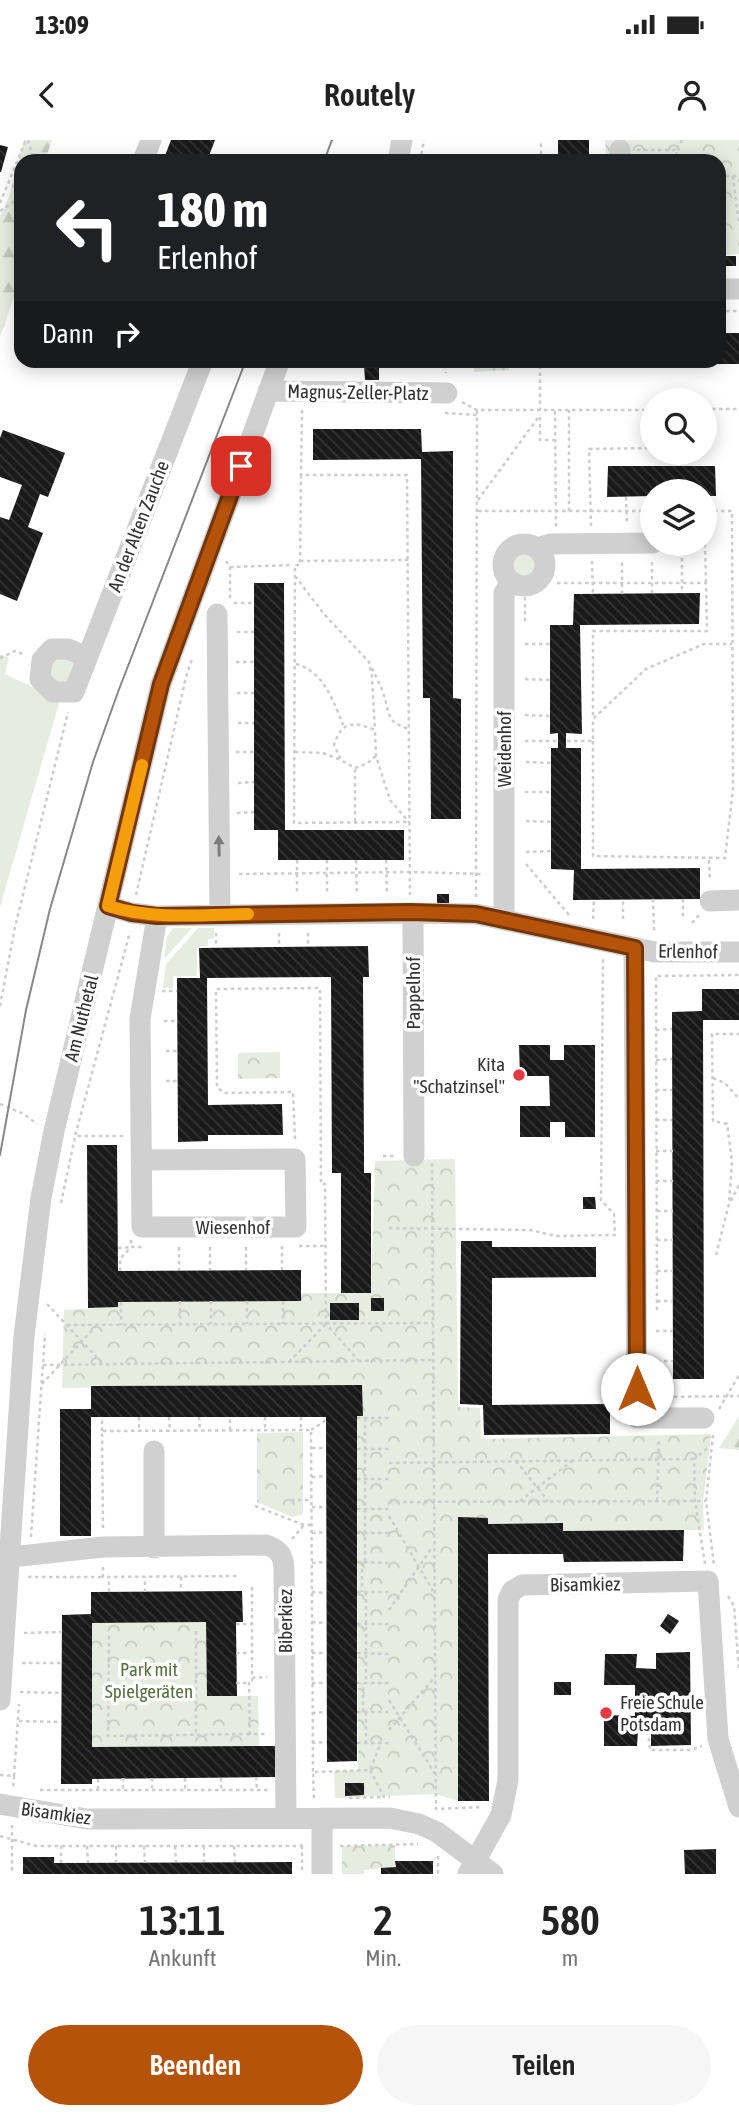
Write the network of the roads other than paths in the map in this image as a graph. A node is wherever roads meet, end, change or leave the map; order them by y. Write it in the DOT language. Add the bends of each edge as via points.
graph roads {
  1 [pos="200,368"];
  2 [pos="277,368"];
  3 [pos="268,391"];
  4 [pos="447,393"];
  5 [pos="640,543"];
  6 [pos="537,548"];
  7 [pos="518,584"];
  8 [pos="217,614"];
  9 [pos="87,657"];
  10 [pos="739,900"];
  11 [pos="710,901"];
  12 [pos="108,906"];
  13 [pos="412,913"];
  14 [pos="157,916"];
  15 [pos="218,919"];
  16 [pos="504,919"];
  17 [pos="635,948"];
  18 [pos="739,952"];
  19 [pos="414,1156"];
  20 [pos="141,1160"];
  21 [pos="710,1422"];
  22 [pos="154,1451"];
  23 [pos="154,1548"];
  24 [pos="20,1556"];
  25 [pos="10,1696"];
  26 [pos="6,1797"];
  27 [pos="739,1807"];
  28 [pos="286,1818"];
  29 [pos="318,1818"];
  30 [pos="471,1867"];
  31 [pos="322,1874"];
  32 [pos="493,1874"];
  1 -- 9 [label="street, An der Alten Zauche"];
  2 -- 3 [label="street, Am Nuthetal"];
  3 -- 4 [label="street, Magnus-Zeller-Platz"];
  3 -- 12 [label="street, Am Nuthetal" via="161,684"];
  5 -- 6 [label="street, Weidenhof"];
  6 -- 7 [label="street, Weidenhof" via="545,562 544,573 538,581"];
  6 -- 7 [label="street, Weidenhof" via="521,544 505,556 506,576"];
  7 -- 16 [label="street, Weidenhof" via="504,593"];
  15 -- 8 [label="street, one-way"];
  9 -- 9 [label="street, An der Alten Zauche" via="74,692 53,692 40,679 42,660 52,649 68,649"];
  10 -- 11 [label="street"];
  12 -- 14 [label="street, Erlenhof"];
  12 -- 24 [label="street, Am Nuthetal" via="41,1198 24,1336"];
  13 -- 15 [label="street, Erlenhof"];
  13 -- 16 [label="street, Erlenhof"];
  13 -- 19 [label="street, Pappelhof"];
  14 -- 15 [label="street, Erlenhof"];
  14 -- 20 [label="street, Wiesenhof" via="140,1019"];
  16 -- 17 [label="street, Erlenhof"];
  17 -- 18 [label="street, Erlenhof"];
  17 -- 21 [label="street" via="638,1418 661,1408"];
  20 -- 20 [label="street, Wiesenhof" via="142,1227 296,1227 295,1159"];
  22 -- 23 [label="street"];
  23 -- 24 [label="street, Biberkiez" via="103,1547"];
  23 -- 28 [label="street, Biberkiez" via="266,1545 274,1547 284,1561"];
  24 -- 25 [label="street, Am Nuthetal"];
  26 -- 28 [label="street, Bisamkiez" via="87,1819"];
  27 -- 30 [label="street, Bisamkiez" via="718,1739 711,1577 522,1585 508,1600 508,1780 501,1815"];
  28 -- 29 [label="street, Bisamkiez"];
  29 -- 30 [label="street, Bisamkiez" via="390,1818 419,1824"];
  29 -- 31 [label="street"];
  30 -- 32 [label="street, Bisamkiez"];
}
